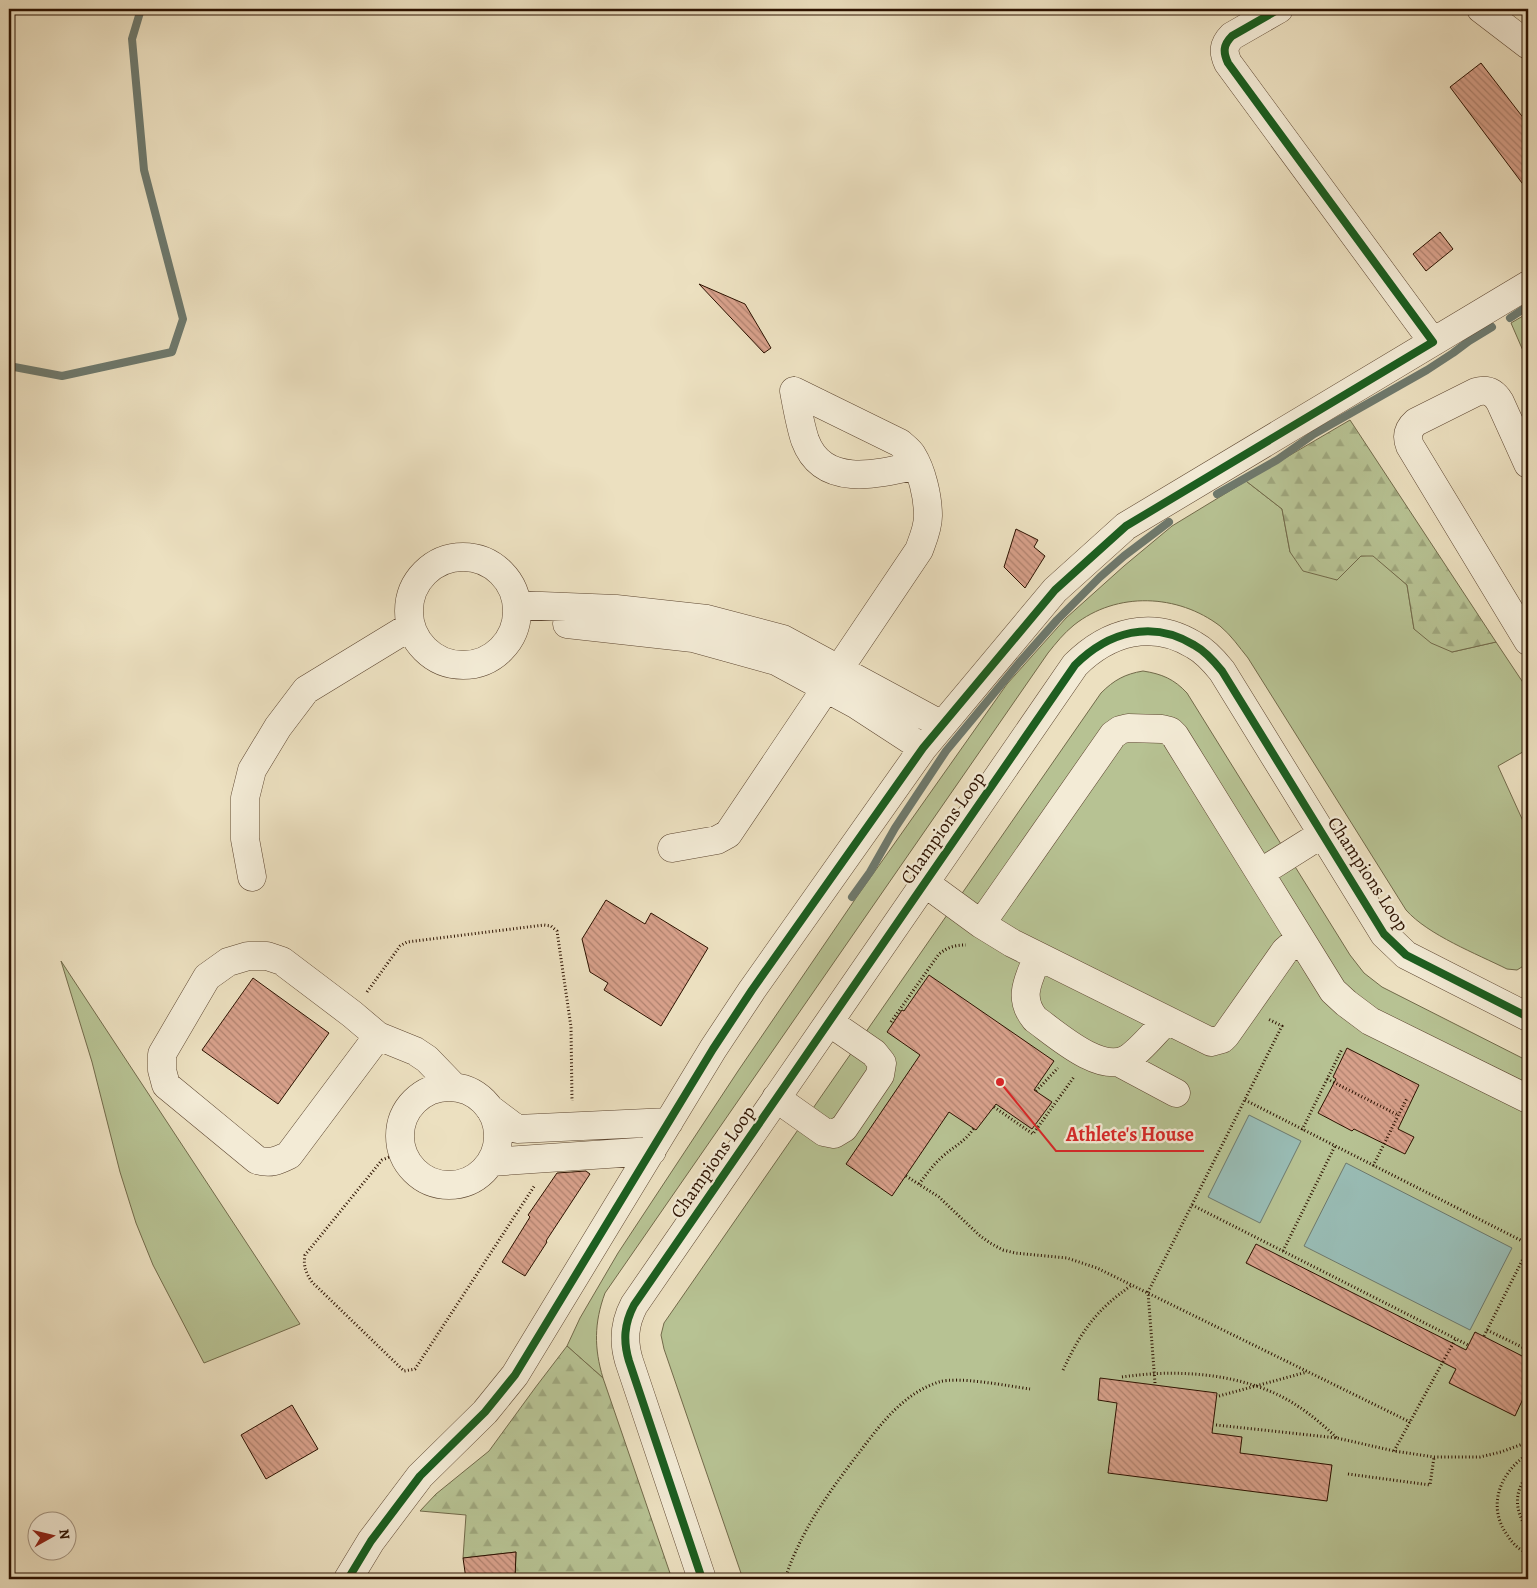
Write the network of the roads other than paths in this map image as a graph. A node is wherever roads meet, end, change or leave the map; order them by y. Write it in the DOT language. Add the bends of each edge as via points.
graph roads {
  1 [pos="1278,9"];
  2 [pos="1481,9"];
  3 [pos="1528,46"];
  4 [pos="1528,285"];
  5 [pos="1433,342"];
  6 [pos="1528,464"];
  7 [pos="917,465"];
  8 [pos="516,614"];
  9 [pos="411,626"];
  10 [pos="1528,641"];
  11 [pos="833,679"];
  12 [pos="942,725"];
  13 [pos="923,748"];
  14 [pos="1322,834"];
  15 [pos="672,848"];
  16 [pos="1260,874"];
  17 [pos="252,877"];
  18 [pos="925,883"];
  19 [pos="976,935"];
  20 [pos="1300,938"];
  21 [pos="1038,956"];
  22 [pos="1527,1012"];
  23 [pos="1166,1021"];
  24 [pos="829,1022"];
  25 [pos="378,1036"];
  26 [pos="1118,1062"];
  27 [pos="454,1087"];
  28 [pos="1176,1093"];
  29 [pos="776,1098"];
  30 [pos="1528,1099"];
  31 [pos="489,1108"];
  32 [pos="669,1122"];
  33 [pos="652,1151"];
  34 [pos="491,1162"];
  35 [pos="348,1579"];
  36 [pos="702,1579"];
  1 -- 5 [label="street" via="1232,36 1224,48 1224,56"];
  2 -- 3 [label="street"];
  4 -- 5 [label="street"];
  5 -- 12 [label="street" via="1126,526 1055,590"];
  6 -- 10 [label="street" via="1500,402 1496,396 1483,390 1416,422 1408,433 1410,446"];
  7 -- 11 [label="street" via="926,499 926,533 919,550"];
  8 -- 9 [label="street" via="509,640 498,653 482,662 465,666 447,664 431,656"];
  8 -- 9 [label="street" via="512,588 501,573 487,562 470,557 452,558 435,564 422,576 413,591 409,609"];
  8 -- 11 [label="street" via="616,610 707,619 783,639"];
  9 -- 17 [label="street" via="306,690 278,727 252,770 245,798 245,839"];
  11 -- 12 [label="street"];
  11 -- 13 [label="street" via="857,705"];
  11 -- 15 [label="street" via="728,834 717,840"];
  12 -- 13 [label="street"];
  13 -- 32 [label="street" via="752,990"];
  14 -- 16 [label="street"];
  14 -- 18 [label="street, Champions Loop" via="1222,671 1210,657 1177,637 1159,632 1140,632 1104,642 1075,665"];
  14 -- 22 [label="street, Champions Loop" via="1394,945 1419,962"];
  16 -- 19 [label="street" via="1175,736 1162,729 1123,728 1113,735"];
  16 -- 20 [label="street"];
  18 -- 19 [label="street"];
  18 -- 24 [label="street, Champions Loop"];
  19 -- 21 [label="street" via="997,935"];
  20 -- 23 [label="street" via="1285,951 1226,1035 1216,1042 1206,1041"];
  20 -- 30 [label="street" via="1334,991 1370,1021"];
  21 -- 23 [label="street"];
  21 -- 26 [label="street" via="1025,995 1029,1012 1090,1057"];
  23 -- 26 [label="street" via="1128,1058"];
  24 -- 29 [label="street, Champions Loop"];
  24 -- 29 [label="street" via="874,1053 882,1063 880,1075 844,1128 834,1134 824,1132"];
  25 -- 25 [label="street" via="282,961 267,956 248,956 228,962 207,977 162,1054 162,1070 166,1085 257,1160 276,1162 289,1155"];
  25 -- 27 [label="street" via="427,1058"];
  26 -- 28 [label="street"];
  27 -- 31 [label="street" via="468,1090"];
  27 -- 34 [label="street" via="440,1087 427,1092 406,1111 401,1124 402,1152 418,1174 444,1186 471,1180"];
  29 -- 36 [label="street, Champions Loop" via="634,1305 626,1324 625,1348"];
  31 -- 32 [label="street" via="517,1129"];
  31 -- 34 [label="street" via="498,1134"];
  32 -- 33 [label="street"];
  33 -- 34 [label="street"];
  33 -- 35 [label="street" via="515,1375 485,1412 420,1476 371,1541"];
}
